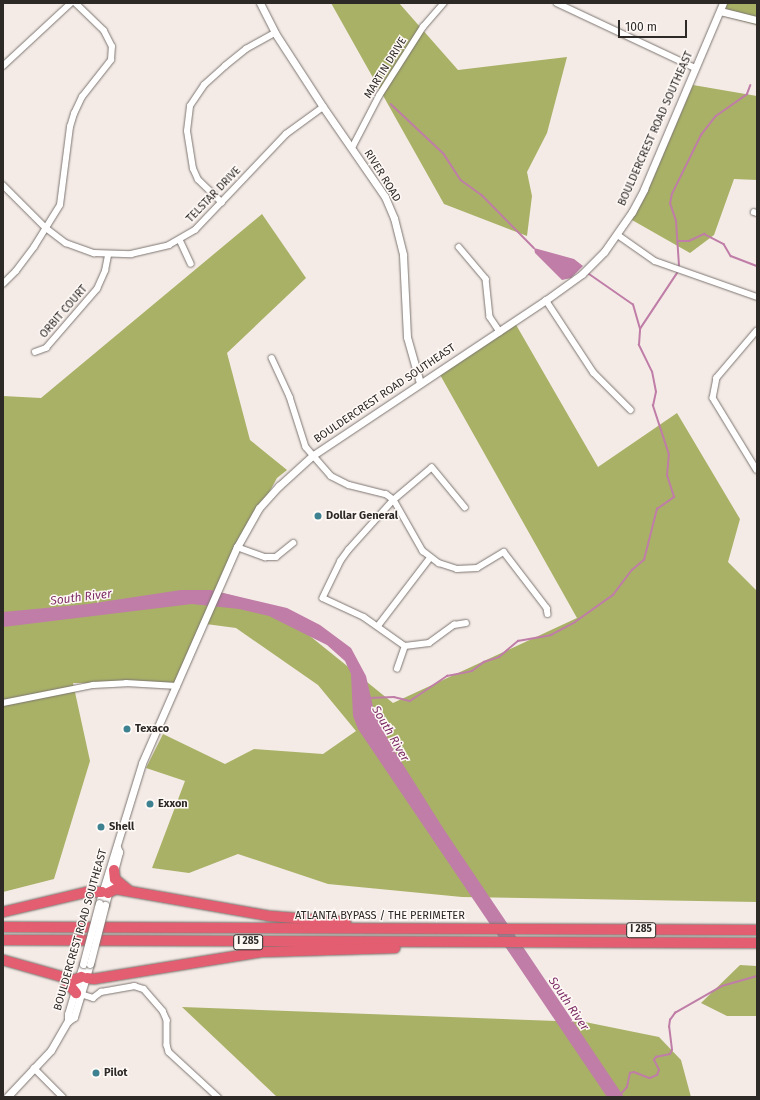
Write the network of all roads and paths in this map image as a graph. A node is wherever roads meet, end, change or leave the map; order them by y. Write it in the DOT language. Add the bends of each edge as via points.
graph roads {
  1 [pos="71,3"];
  2 [pos="75,3"];
  3 [pos="260,3"];
  4 [pos="444,3"];
  5 [pos="557,3"];
  6 [pos="723,3"];
  7 [pos="720,11"];
  8 [pos="757,20"];
  9 [pos="276,33"];
  10 [pos="3,66"];
  11 [pos="695,68"];
  12 [pos="323,107"];
  13 [pos="352,148"];
  14 [pos="3,185"];
  15 [pos="222,203"];
  16 [pos="46,228"];
  17 [pos="618,235"];
  18 [pos="180,240"];
  19 [pos="460,247"];
  20 [pos="108,255"];
  21 [pos="191,264"];
  22 [pos="3,284"];
  23 [pos="757,297"];
  24 [pos="546,300"];
  25 [pos="500,332"];
  26 [pos="757,332"];
  27 [pos="35,352"];
  28 [pos="272,358"];
  29 [pos="420,383"];
  30 [pos="630,410"];
  31 [pos="312,456"];
  32 [pos="757,470"];
  33 [pos="394,500"];
  34 [pos="465,508"];
  35 [pos="293,542"];
  36 [pos="237,547"];
  37 [pos="430,558"];
  38 [pos="548,614"];
  39 [pos="466,623"];
  40 [pos="378,626"];
  41 [pos="405,646"];
  42 [pos="397,669"];
  43 [pos="177,686"];
  44 [pos="3,703"];
  45 [pos="117,846"];
  46 [pos="114,870"];
  47 [pos="130,891"];
  48 [pos="105,892"];
  49 [pos="3,912"];
  50 [pos="3,927"];
  51 [pos="428,928"];
  52 [pos="757,930"];
  53 [pos="3,940"];
  54 [pos="492,943"];
  55 [pos="757,945"];
  56 [pos="3,960"];
  57 [pos="63,977"];
  58 [pos="84,978"];
  59 [pos="79,994"];
  60 [pos="34,1068"];
  61 [pos="7,1097"];
  62 [pos="63,1097"];
  63 [pos="218,1097"];
  1 -- 10 [label="street"];
  2 -- 16 [label="street" via="104,31 110,40 112,55 108,67 82,97 74,114 61,199"];
  3 -- 9 [label="street, RIVER ROAD"];
  4 -- 13 [label="street, MARTIN DRIVE" via="423,27 379,96"];
  5 -- 11 [label="street"];
  6 -- 7 [label="street, BOULDERCREST ROAD SOUTHEAST"];
  7 -- 8 [label="street"];
  7 -- 11 [label="street, BOULDERCREST ROAD SOUTHEAST"];
  9 -- 12 [label="street, RIVER ROAD"];
  9 -- 15 [label="street" via="246,49 225,66 204,85 190,106 187,131 193,169 198,180"];
  11 -- 17 [label="street, BOULDERCREST ROAD SOUTHEAST" via="644,189"];
  12 -- 13 [label="street, RIVER ROAD"];
  12 -- 15 [label="street, TELSTAR DRIVE" via="286,134"];
  13 -- 29 [label="street, RIVER ROAD" via="384,197 400,237 405,279 407,337"];
  14 -- 16 [label="street, TELSTAR DRIVE"];
  15 -- 18 [label="street, TELSTAR DRIVE" via="195,230"];
  16 -- 20 [label="street, TELSTAR DRIVE" via="66,243"];
  16 -- 22 [label="street" via="16,271"];
  17 -- 23 [label="street" via="655,261"];
  17 -- 24 [label="street, BOULDERCREST ROAD SOUTHEAST" via="586,270"];
  18 -- 20 [label="street, TELSTAR DRIVE" via="131,254"];
  18 -- 21 [label="street"];
  19 -- 25 [label="street" via="486,279 490,317"];
  20 -- 27 [label="street, ORBIT COURT" via="105,271 97,289 46,348"];
  24 -- 25 [label="street, BOULDERCREST ROAD SOUTHEAST"];
  24 -- 30 [label="street" via="594,373"];
  25 -- 29 [label="street, BOULDERCREST ROAD SOUTHEAST"];
  26 -- 32 [label="street" via="717,378 713,398"];
  28 -- 31 [label="street" via="290,397 306,447"];
  29 -- 31 [label="street, BOULDERCREST ROAD SOUTHEAST"];
  31 -- 33 [label="street" via="336,480 373,489"];
  31 -- 36 [label="street, BOULDERCREST ROAD SOUTHEAST" via="259,508"];
  33 -- 34 [label="street" via="432,468"];
  33 -- 37 [label="street" via="415,538"];
  33 -- 40 [label="street" via="341,561 323,598 352,610"];
  35 -- 36 [label="street" via="276,558 265,557"];
  36 -- 43 [label="street, BOULDERCREST ROAD SOUTHEAST"];
  37 -- 38 [label="street" via="447,566 467,569 486,565 504,552 547,608"];
  37 -- 40 [label="street"];
  39 -- 41 [label="street" via="454,626 429,643"];
  40 -- 41 [label="street"];
  41 -- 42 [label="street"];
  43 -- 44 [label="street" via="126,683 93,685"];
  43 -- 45 [label="street, BOULDERCREST ROAD SOUTHEAST" via="142,763"];
  45 -- 46 [label="street, BOULDERCREST ROAD SOUTHEAST" via="119,852"];
  45 -- 48 [label="street, BOULDERCREST ROAD SOUTHEAST" via="113,850"];
  46 -- 47 [label="highway" via="118,883"];
  46 -- 48 [label="street, BOULDERCREST ROAD SOUTHEAST"];
  47 -- 48 [label="highway" via="116,889"];
  47 -- 51 [label="highway" via="269,916 329,922 394,923"];
  48 -- 49 [label="highway" via="87,892"];
  48 -- 58 [label="street, BOULDERCREST ROAD SOUTHEAST, bridge"];
  50 -- 51 [label="highway, ATLANTA BYPASS / THE PERIMETER / I 285"];
  51 -- 52 [label="highway, ATLANTA BYPASS / THE PERIMETER / I 285"];
  53 -- 54 [label="highway, I 285"];
  54 -- 55 [label="highway, I 285"];
  54 -- 58 [label="highway" via="350,951 261,952 94,979"];
  56 -- 57 [label="highway"];
  57 -- 58 [label="highway" via="74,980"];
  57 -- 59 [label="highway"];
  58 -- 59 [label="street, BOULDERCREST ROAD SOUTHEAST"];
  59 -- 60 [label="street, BOULDERCREST ROAD SOUTHEAST" via="68,1014 68,1021 51,1050"];
  59 -- 63 [label="street" via="93,998 102,992 134,986 144,989 163,1010 167,1020 169,1052"];
  60 -- 61 [label="street, BOULDERCREST ROAD SOUTHEAST"];
  60 -- 62 [label="street"];
}
